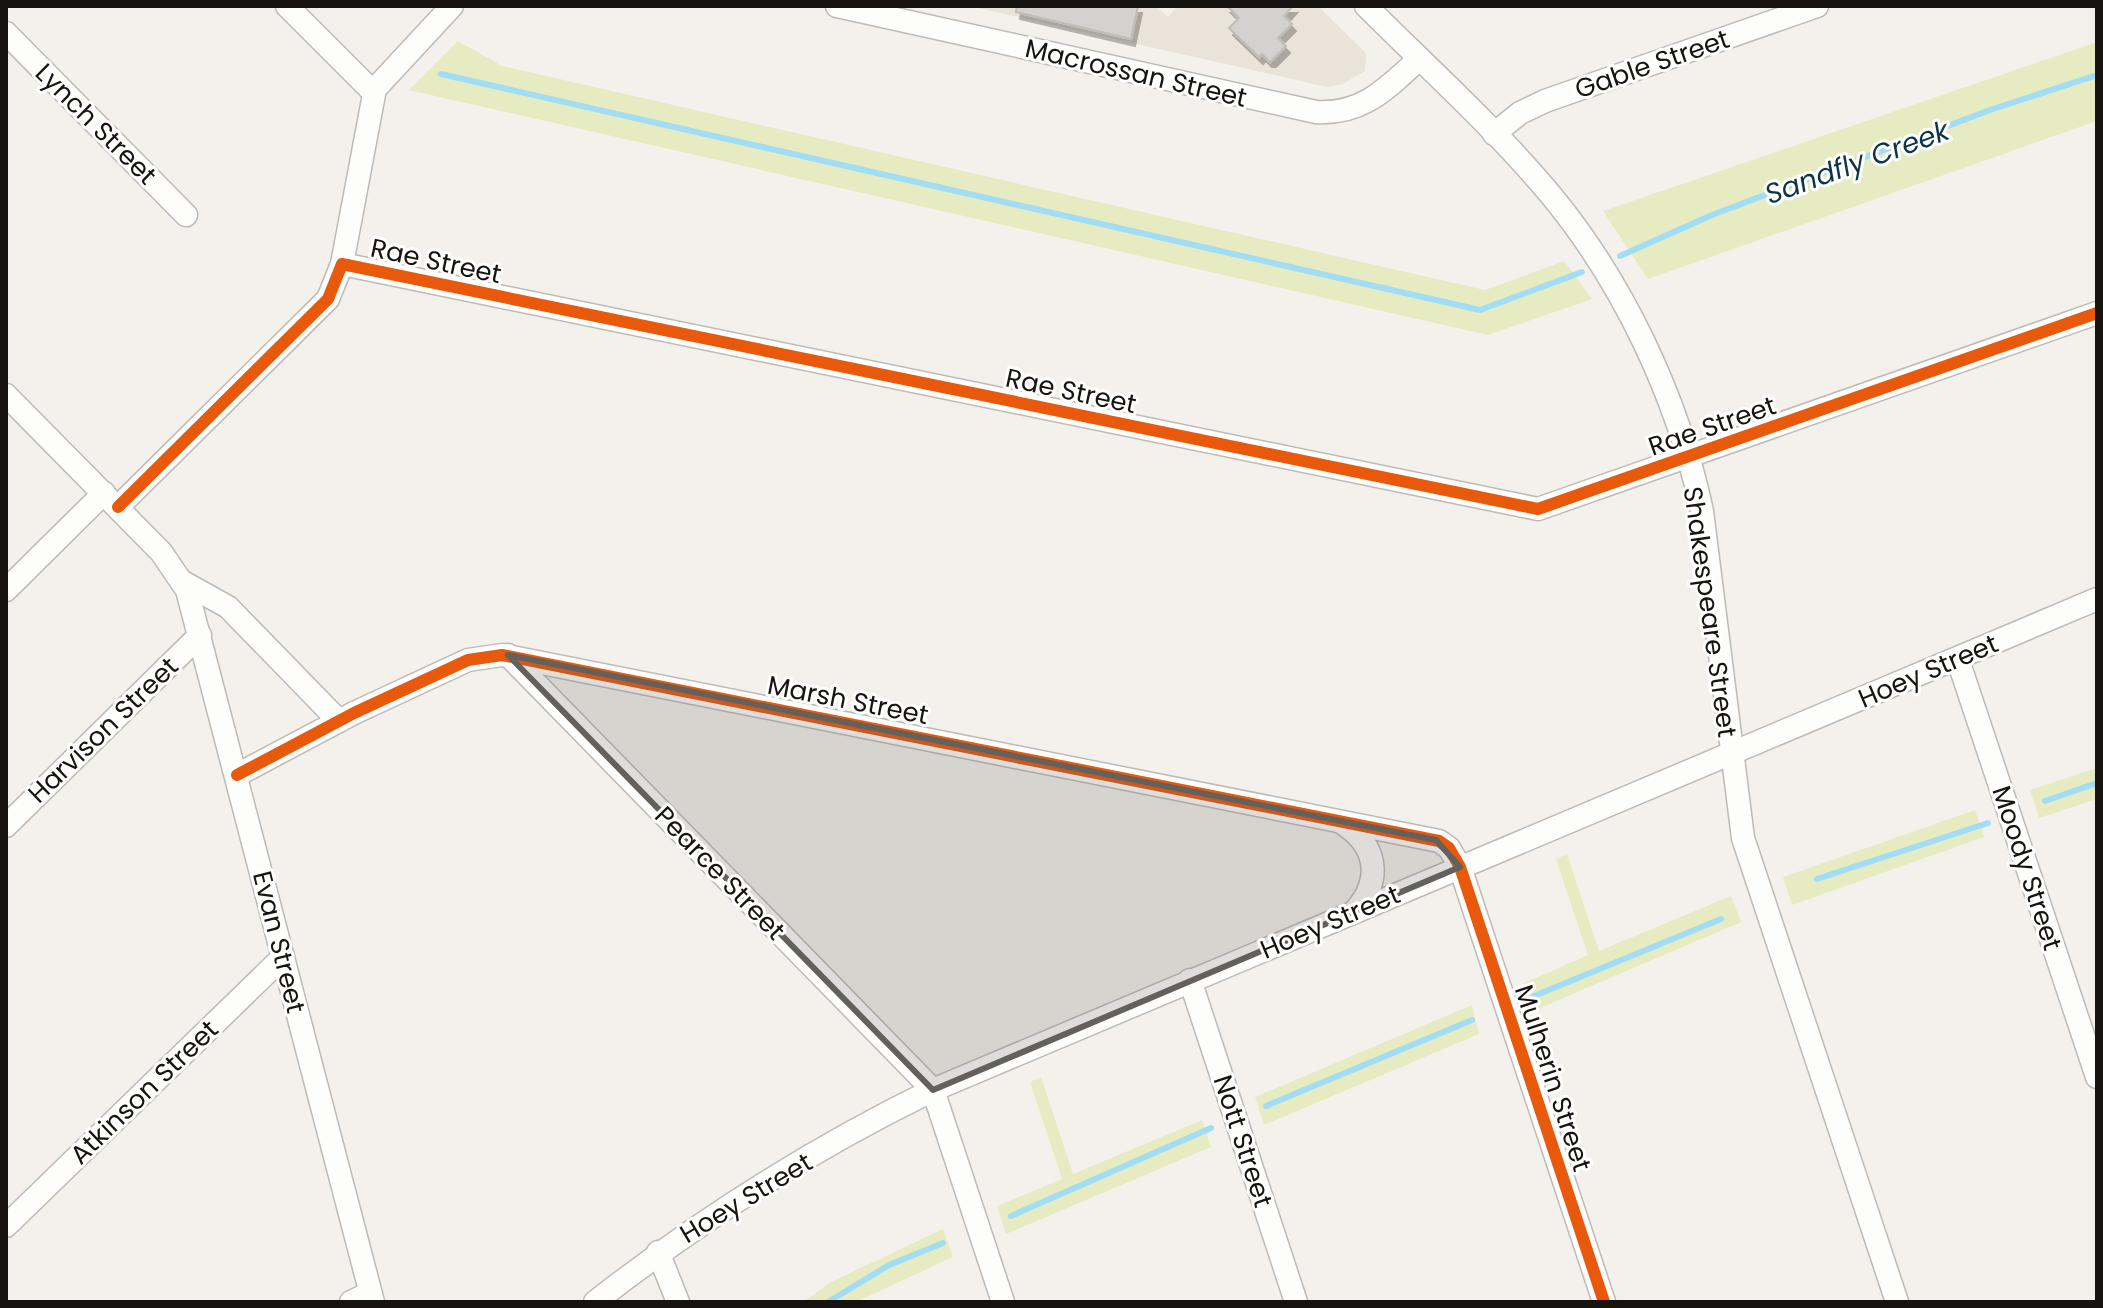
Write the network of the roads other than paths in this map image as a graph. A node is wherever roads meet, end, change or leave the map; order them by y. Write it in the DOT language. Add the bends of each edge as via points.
graph roads {
  1 [pos="287,6"];
  2 [pos="452,6"];
  3 [pos="837,6"];
  4 [pos="1366,6"];
  5 [pos="1817,6"];
  6 [pos="6,33"];
  7 [pos="1419,59"];
  8 [pos="374,93"];
  9 [pos="1494,134"];
  10 [pos="186,215"];
  11 [pos="342,264"];
  12 [pos="2097,313"];
  13 [pos="6,395"];
  14 [pos="1688,459"];
  15 [pos="111,500"];
  16 [pos="183,582"];
  17 [pos="6,590"];
  18 [pos="2097,599"];
  19 [pos="200,635"];
  20 [pos="508,655"];
  21 [pos="1958,660"];
  22 [pos="339,721"];
  23 [pos="1729,753"];
  24 [pos="237,775"];
  25 [pos="1334,820"];
  26 [pos="6,826"];
  27 [pos="1460,867"];
  28 [pos="1354,912"];
  29 [pos="283,957"];
  30 [pos="1190,980"];
  31 [pos="2097,1077"];
  32 [pos="933,1090"];
  33 [pos="6,1226"];
  34 [pos="658,1252"];
  35 [pos="365,1299"];
  36 [pos="595,1302"];
  37 [pos="678,1302"];
  38 [pos="1003,1302"];
  39 [pos="1296,1302"];
  40 [pos="1604,1302"];
  41 [pos="1897,1302"];
  1 -- 8 [label="street"];
  2 -- 8 [label="street" via="383,76"];
  3 -- 7 [label="street, Macrossan Street" via="1316,112 1363,106"];
  4 -- 7 [label="street, Shakespeare Street"];
  5 -- 9 [label="street, Gable Street" via="1545,101"];
  6 -- 10 [label="street, Lynch Street"];
  7 -- 9 [label="street, Shakespeare Street"];
  8 -- 11 [label="street"];
  9 -- 14 [label="street, Shakespeare Street" via="1548,192 1616,290"];
  11 -- 14 [label="street, Rae Street" via="1538,509"];
  11 -- 15 [label="street, Rae Street" via="328,299"];
  12 -- 14 [label="street, Rae Street"];
  13 -- 15 [label="street, Evan Street"];
  14 -- 23 [label="street, Shakespeare Street" via="1704,528"];
  15 -- 16 [label="street, Evan Street"];
  15 -- 17 [label="street, Rae Street"];
  16 -- 19 [label="street, Evan Street"];
  16 -- 22 [label="street, Evan Street" via="228,607"];
  18 -- 21 [label="street, Hoey Street"];
  19 -- 24 [label="street, Evan Street"];
  19 -- 26 [label="street, Harvison Street"];
  20 -- 22 [label="street, Marsh Street" via="476,657"];
  20 -- 25 [label="street, Marsh Street"];
  20 -- 32 [label="street, Pearce Street"];
  21 -- 23 [label="street, Hoey Street"];
  21 -- 31 [label="street, Moody Street"];
  22 -- 24 [label="street, Marsh Street"];
  23 -- 27 [label="street, Hoey Street"];
  23 -- 41 [label="street, Shakespeare Street" via="1743,838"];
  24 -- 29 [label="street, Evan Street"];
  25 -- 27 [label="street, Marsh Street" via="1439,841"];
  25 -- 28 [label="street" via="1354,832 1373,859 1371,886"];
  27 -- 28 [label="street, Hoey Street"];
  27 -- 40 [label="street, Mulherin Street"];
  28 -- 30 [label="street, Hoey Street"];
  29 -- 33 [label="street, Atkinson Street"];
  29 -- 35 [label="street, Evan Street"];
  30 -- 32 [label="street, Hoey Street"];
  30 -- 39 [label="street, Nott Street"];
  32 -- 34 [label="street, Hoey Street"];
  32 -- 38 [label="street"];
  34 -- 36 [label="street, Hoey Street"];
  34 -- 37 [label="street"];
}
